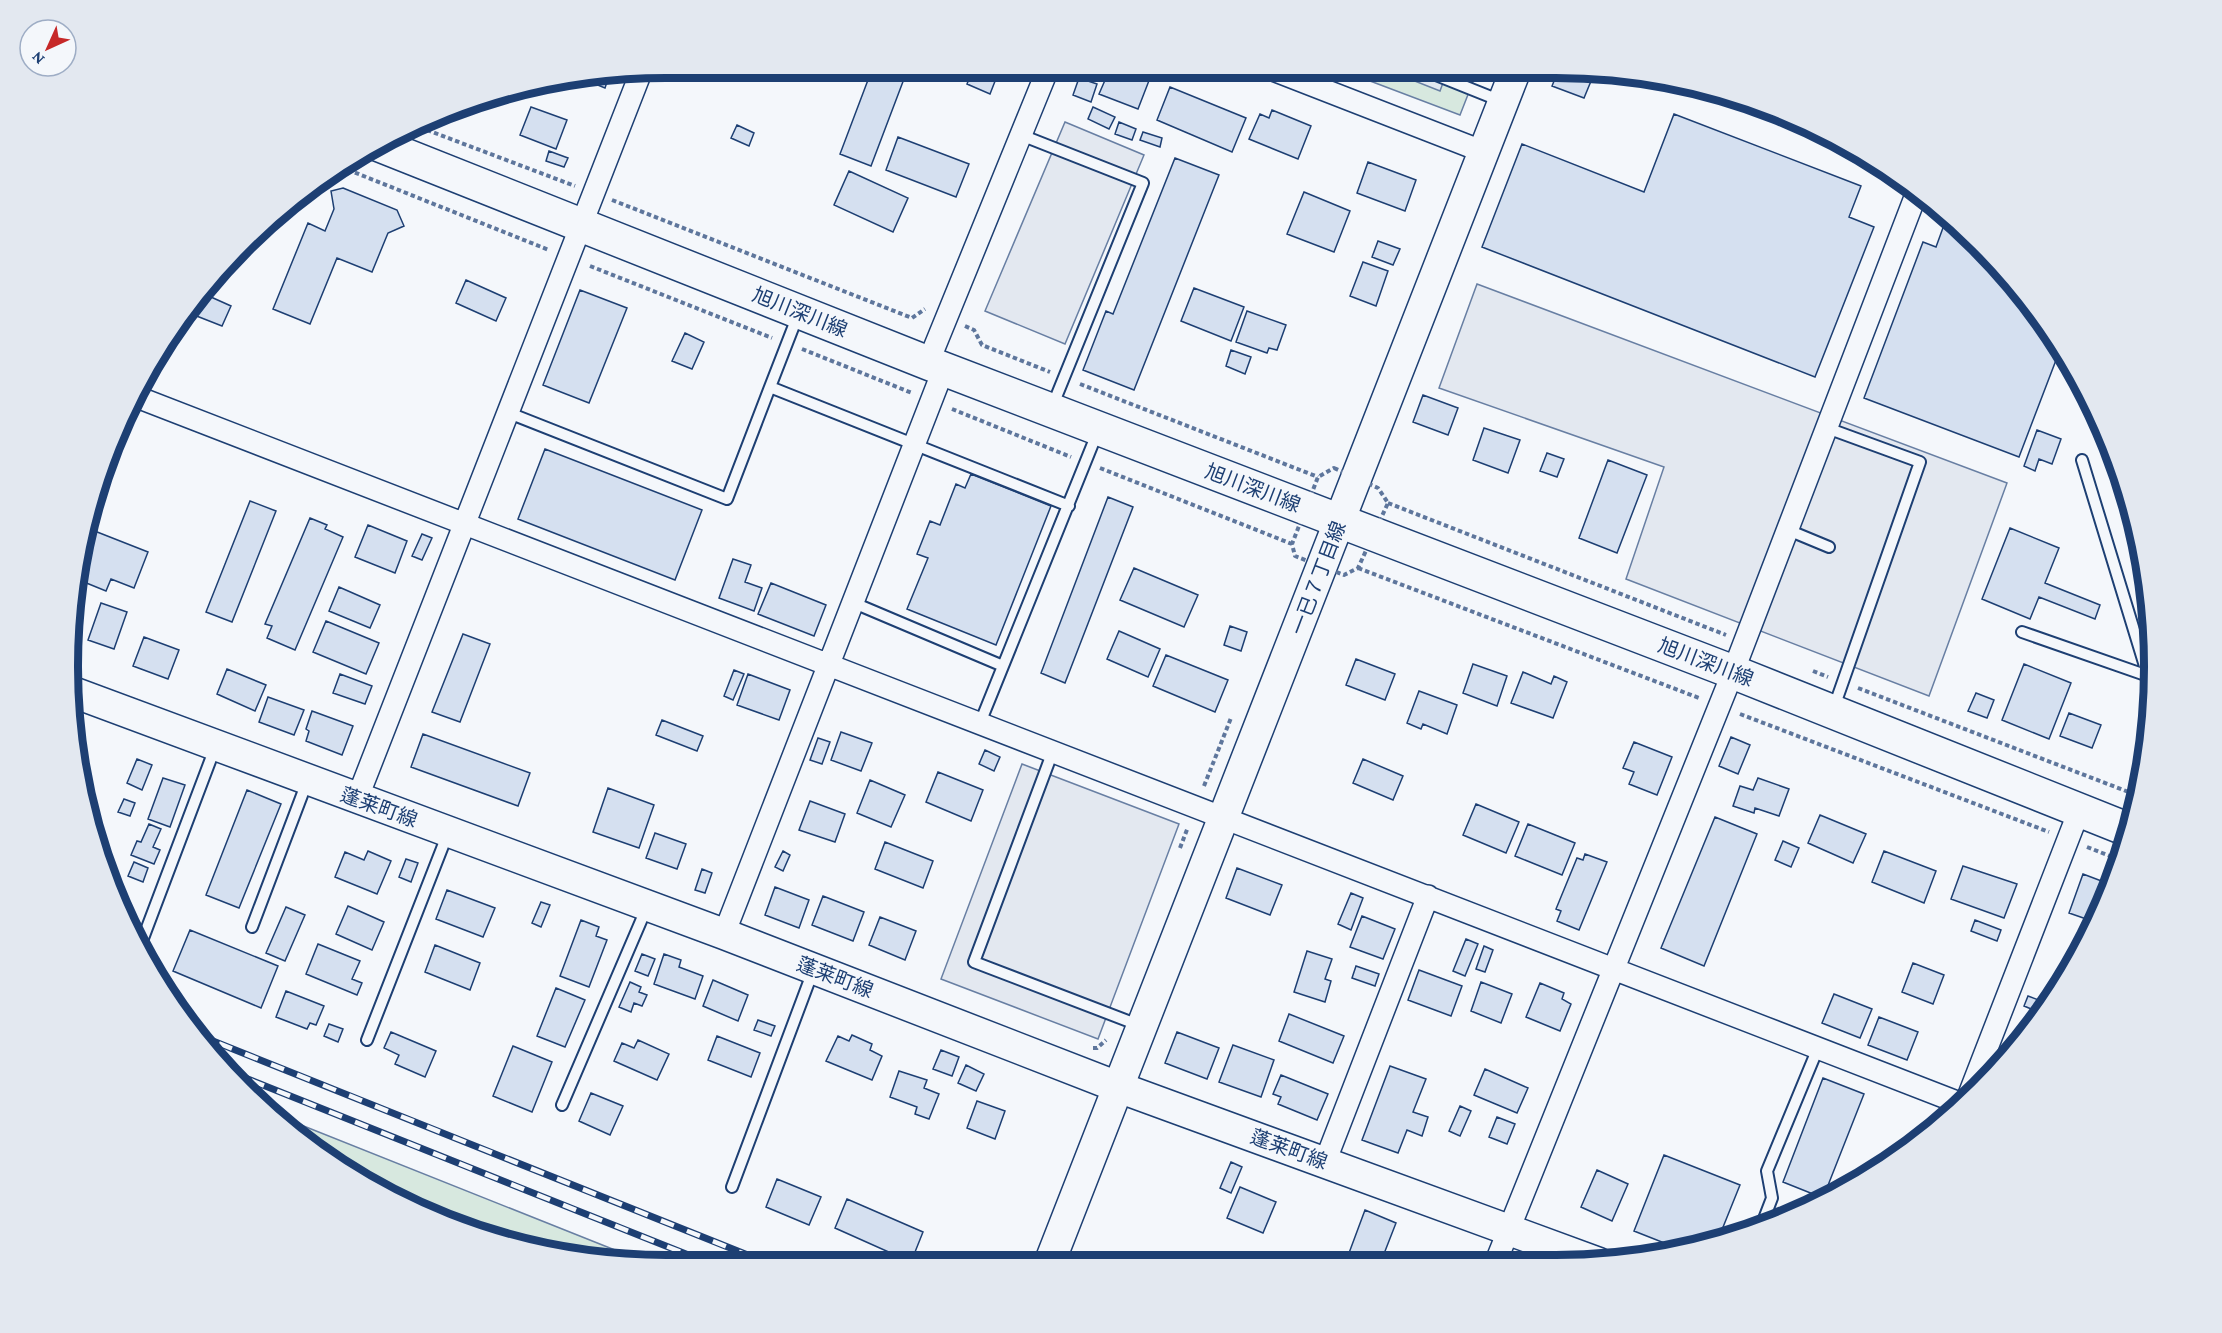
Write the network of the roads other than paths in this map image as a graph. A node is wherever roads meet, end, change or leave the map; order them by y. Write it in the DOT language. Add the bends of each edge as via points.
graph roads {
  1 [pos="1044,78"];
  2 [pos="1294,78"];
  3 [pos="1444,78"];
  4 [pos="1513,78"];
  5 [pos="638,79"];
  6 [pos="1504,102"];
  7 [pos="1021,135"];
  8 [pos="404,140"];
  9 [pos="1484,152"];
  10 [pos="1914,200"];
  11 [pos="582,225"];
  12 [pos="800,312"];
  13 [pos="936,366"];
  14 [pos="770,387"];
  15 [pos="143,399"];
  16 [pos="1051,410"];
  17 [pos="509,413"];
  18 [pos="1827,428"];
  19 [pos="1099,429"];
  20 [pos="915,444"];
  21 [pos="2082,460"];
  22 [pos="1069,506"];
  23 [pos="1340,522"];
  24 [pos="465,524"];
  25 [pos="1788,530"];
  26 [pos="1829,547"];
  27 [pos="854,603"];
  28 [pos="2022,632"];
  29 [pos="2144,663"];
  30 [pos="831,665"];
  31 [pos="1003,666"];
  32 [pos="1733,672"];
  33 [pos="2144,675"];
  34 [pos="79,694"];
  35 [pos="1832,713"];
  36 [pos="980,723"];
  37 [pos="216,746"];
  38 [pos="1053,751"];
  39 [pos="308,781"];
  40 [pos="357,799"];
  41 [pos="2079,811"];
  42 [pos="1224,817"];
  43 [pos="2122,827"];
  44 [pos="448,833"];
  45 [pos="1428,896"];
  46 [pos="648,906"];
  47 [pos="252,927"];
  48 [pos="724,934"];
  49 [pos="144,936"];
  50 [pos="1615,968"];
  51 [pos="814,969"];
  52 [pos="1142,1026"];
  53 [pos="367,1040"];
  54 [pos="1818,1048"];
  55 [pos="1974,1080"];
  56 [pos="1118,1087"];
  57 [pos="1953,1101"];
  58 [pos="562,1105"];
  59 [pos="1325,1162"];
  60 [pos="732,1187"];
  61 [pos="1765,1216"];
  62 [pos="1510,1230"];
  63 [pos="1576,1254"];
  64 [pos="1053,1255"];
  65 [pos="1499,1255"];
  1 -- 7 [label="street"];
  2 -- 9 [label="street"];
  3 -- 6 [label="lane"];
  4 -- 6 [label="street, 一已７丁目線"];
  5 -- 11 [label="street"];
  6 -- 9 [label="street, 一已７丁目線"];
  7 -- 13 [label="street" via="947,317"];
  7 -- 16 [label="lane" via="1143,183"];
  8 -- 11 [label="main road, 旭川深川線"];
  9 -- 23 [label="street, 一已７丁目線"];
  10 -- 18 [label="street"];
  11 -- 12 [label="main road, 旭川深川線"];
  11 -- 17 [label="street"];
  12 -- 13 [label="main road, 旭川深川線"];
  12 -- 14 [label="lane"];
  13 -- 16 [label="main road, 旭川深川線"];
  13 -- 20 [label="street" via="932,401"];
  14 -- 17 [label="lane" via="728,499"];
  14 -- 20 [label="lane"];
  15 -- 24 [label="street"];
  16 -- 19 [label="main road, 旭川深川線"];
  17 -- 24 [label="street"];
  18 -- 25 [label="street"];
  18 -- 35 [label="lane" via="1920,462"];
  19 -- 22 [label="lane"];
  19 -- 23 [label="main road, 旭川深川線"];
  20 -- 22 [label="lane"];
  20 -- 27 [label="street"];
  21 -- 29 [label="lane"];
  22 -- 31 [label="lane"];
  23 -- 32 [label="main road, 旭川深川線"];
  23 -- 42 [label="street, 一已７丁目線"];
  24 -- 30 [label="street"];
  24 -- 40 [label="street"];
  25 -- 26 [label="lane"];
  25 -- 32 [label="street"];
  27 -- 30 [label="street"];
  27 -- 31 [label="lane"];
  28 -- 33 [label="lane"];
  30 -- 36 [label="street"];
  30 -- 48 [label="street"];
  31 -- 36 [label="lane"];
  32 -- 35 [label="main road, 旭川深川線"];
  32 -- 50 [label="street"];
  34 -- 37 [label="street, 蓬莱町線"];
  35 -- 41 [label="main road, 旭川深川線"];
  36 -- 38 [label="street"];
  37 -- 39 [label="street, 蓬莱町線"];
  37 -- 49 [label="lane"];
  38 -- 42 [label="street"];
  38 -- 52 [label="lane" via="974,962"];
  39 -- 40 [label="street, 蓬莱町線"];
  39 -- 47 [label="lane"];
  40 -- 44 [label="street, 蓬莱町線"];
  41 -- 43 [label="main road, 旭川深川線"];
  41 -- 55 [label="street"];
  42 -- 45 [label="street"];
  42 -- 52 [label="street, 一已７丁目線"];
  44 -- 46 [label="street, 蓬莱町線"];
  44 -- 53 [label="lane"];
  45 -- 50 [label="street"];
  45 -- 59 [label="street"];
  46 -- 48 [label="street, 蓬莱町線"];
  46 -- 58 [label="lane"];
  48 -- 51 [label="street, 蓬莱町線"];
  50 -- 54 [label="street"];
  50 -- 62 [label="street"];
  51 -- 56 [label="street, 蓬莱町線"];
  51 -- 60 [label="lane"];
  52 -- 56 [label="street, 一已７丁目線"];
  54 -- 57 [label="street"];
  54 -- 61 [label="lane" via="1767,1171 1772,1198"];
  56 -- 59 [label="street, 蓬莱町線"];
  56 -- 64 [label="street, 一已７丁目線"];
  59 -- 62 [label="street, 蓬莱町線"];
  62 -- 63 [label="street, 蓬莱町線"];
  62 -- 65 [label="street"];
}
